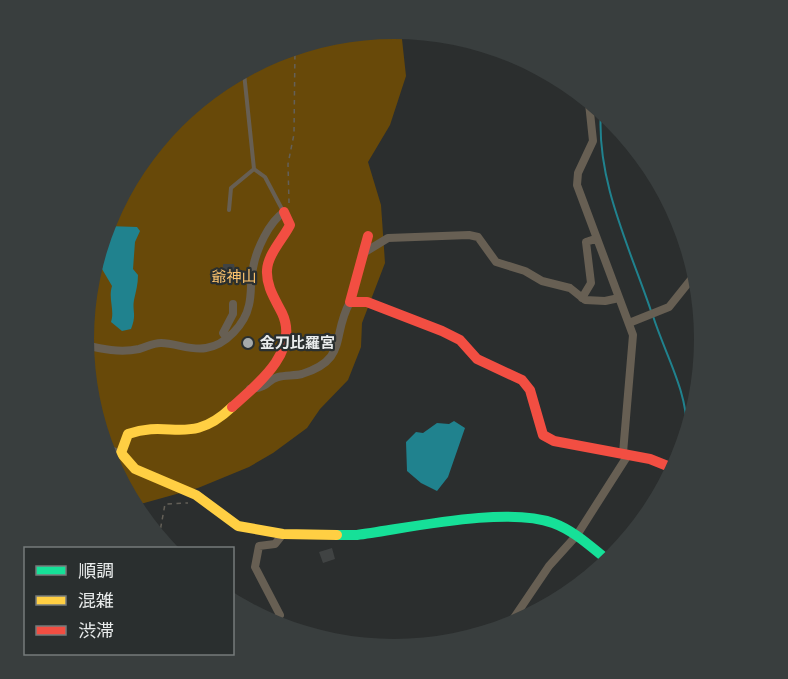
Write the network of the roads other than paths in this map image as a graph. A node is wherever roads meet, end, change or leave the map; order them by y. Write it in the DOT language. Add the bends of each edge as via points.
graph roads {
  1 [pos="245,79"];
  2 [pos="590,112"];
  3 [pos="254,169"];
  4 [pos="229,210"];
  5 [pos="284,212"];
  6 [pos="368,236"];
  7 [pos="595,239"];
  8 [pos="365,252"];
  9 [pos="689,282"];
  10 [pos="582,298"];
  11 [pos="619,298"];
  12 [pos="350,302"];
  13 [pos="233,304"];
  14 [pos="629,323"];
  15 [pos="227,338"];
  16 [pos="93,348"];
  17 [pos="249,389"];
  18 [pos="114,450"];
  19 [pos="121,453"];
  20 [pos="626,454"];
  21 [pos="667,466"];
  22 [pos="283,534"];
  23 [pos="577,535"];
  24 [pos="602,556"];
  25 [pos="517,614"];
  26 [pos="278,617"];
  1 -- 3 [label="lane"];
  2 -- 7 [label="street" via="593,141 578,173 577,185"];
  3 -- 4 [label="lane" via="231,188"];
  3 -- 5 [label="lane" via="265,177"];
  5 -- 15 [label="street" via="277,216 257,254 249,306 239,327"];
  5 -- 17 [label="street" via="290,225 266,270 271,292 288,323 288,344"];
  6 -- 8 [label="street"];
  7 -- 10 [label="street" via="585,246 591,283"];
  7 -- 11 [label="street"];
  8 -- 10 [label="street" via="388,238 469,235 478,237 496,262 570,288"];
  8 -- 12 [label="street"];
  9 -- 14 [label="street" via="669,307"];
  10 -- 11 [label="street"];
  11 -- 14 [label="street"];
  12 -- 17 [label="street" via="330,360 300,374 276,377 265,387"];
  12 -- 20 [label="street" via="368,302 442,331 460,340 477,359 522,380 534,399 543,435 554,441"];
  13 -- 15 [label="street" via="224,333"];
  14 -- 20 [label="street" via="633,335"];
  15 -- 16 [label="street" via="207,348 191,349 177,343 118,351"];
  17 -- 19 [label="street" via="204,428 191,432 141,428 128,434"];
  18 -- 19 [label="lane"];
  19 -- 22 [label="street" via="135,469 196,495 238,526"];
  20 -- 21 [label="street"];
  20 -- 23 [label="street"];
  22 -- 23 [label="street" via="357,535 515,515 553,523"];
  22 -- 26 [label="street" via="276,544 259,546 255,567"];
  23 -- 24 [label="street"];
  23 -- 25 [label="street" via="549,566"];
}
